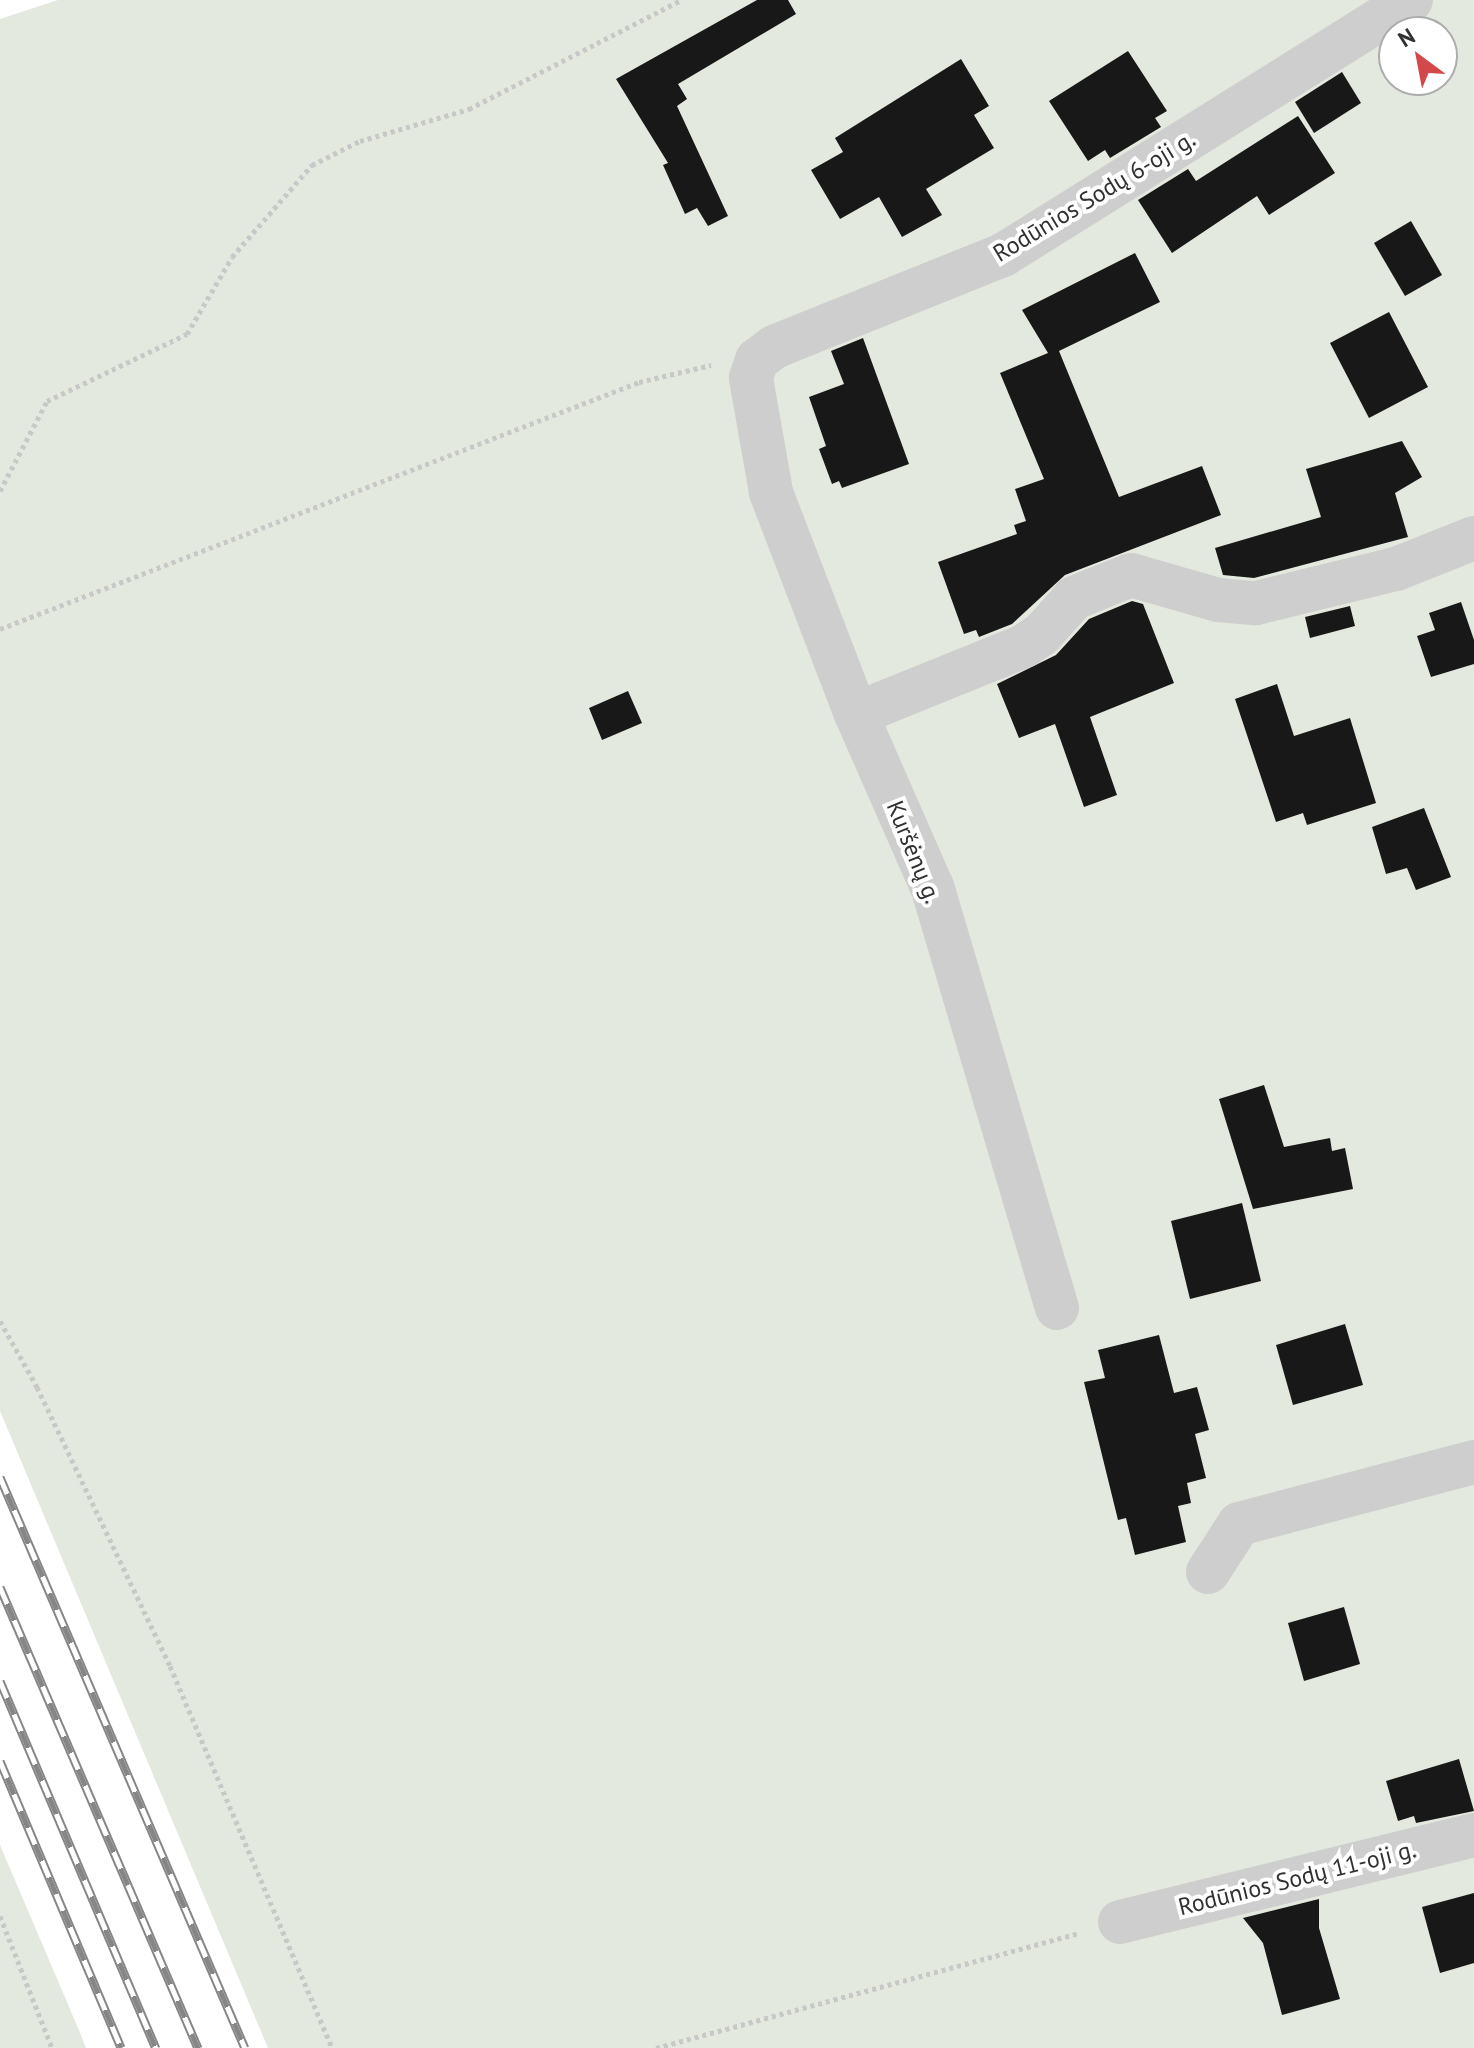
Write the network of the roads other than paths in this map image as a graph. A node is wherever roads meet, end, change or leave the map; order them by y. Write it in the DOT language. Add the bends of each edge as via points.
graph roads {
  1 [pos="1411,0"];
  2 [pos="754,381"];
  3 [pos="1474,538"];
  4 [pos="856,714"];
  5 [pos="1057,1308"];
  6 [pos="1474,1462"];
  7 [pos="1208,1572"];
  8 [pos="1474,1835"];
  9 [pos="1120,1922"];
  1 -- 2 [label="street, Rodūnios Sodų 6-oji g." via="1003,255 774,347"];
  2 -- 4 [label="street, Kuršėnų g." via="771,492"];
  3 -- 4 [label="street" via="1396,569 1256,603 1218,600 1131,575 1074,598 1024,646"];
  4 -- 5 [label="street, Kuršėnų g." via="932,887"];
  6 -- 7 [label="street" via="1255,1517 1229,1533"];
  8 -- 9 [label="street, Rodūnios Sodų 11-oji g."];
}
